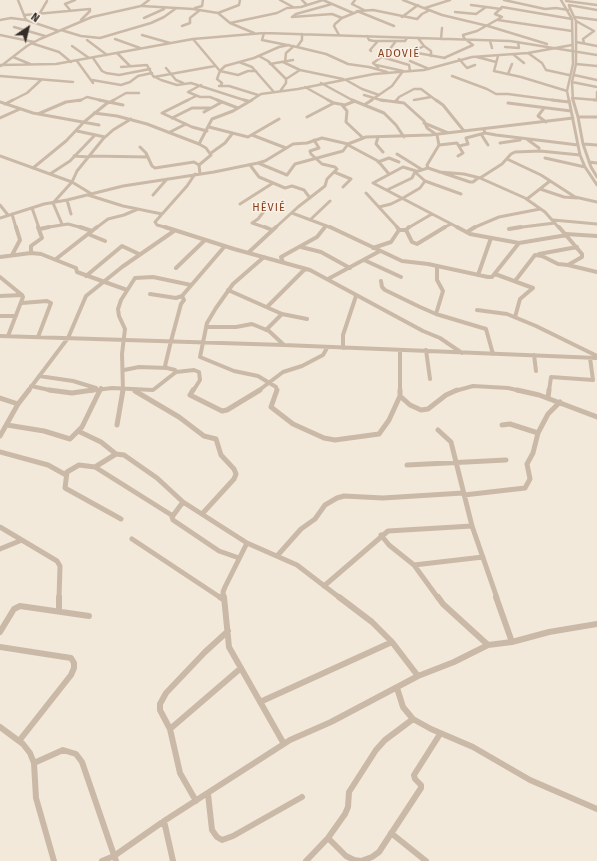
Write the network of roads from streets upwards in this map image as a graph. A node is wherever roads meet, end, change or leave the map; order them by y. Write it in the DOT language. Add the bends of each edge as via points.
graph roads {
  1 [pos="18,0"];
  2 [pos="75,0"];
  3 [pos="149,0"];
  4 [pos="203,0"];
  5 [pos="240,0"];
  6 [pos="280,0"];
  7 [pos="302,0"];
  8 [pos="323,0"];
  9 [pos="356,0"];
  10 [pos="403,0"];
  11 [pos="450,0"];
  12 [pos="504,0"];
  13 [pos="561,0"];
  14 [pos="47,1"];
  15 [pos="509,1"];
  16 [pos="565,1"];
  17 [pos="332,4"];
  18 [pos="307,5"];
  19 [pos="418,5"];
  20 [pos="471,5"];
  21 [pos="569,5"];
  22 [pos="597,5"];
  23 [pos="141,6"];
  24 [pos="295,7"];
  25 [pos="486,7"];
  26 [pos="165,8"];
  27 [pos="425,8"];
  28 [pos="501,8"];
  29 [pos="509,8"];
  30 [pos="175,9"];
  31 [pos="193,9"];
  32 [pos="70,10"];
  33 [pos="200,10"];
  34 [pos="364,10"];
  35 [pos="430,10"];
  36 [pos="568,10"];
  37 [pos="597,10"];
  38 [pos="506,11"];
  39 [pos="218,12"];
  40 [pos="357,12"];
  41 [pos="455,12"];
  42 [pos="40,13"];
  43 [pos="353,13"];
  44 [pos="25,15"];
  45 [pos="402,17"];
  46 [pos="575,17"];
  47 [pos="144,18"];
  48 [pos="342,18"];
  49 [pos="572,19"];
  50 [pos="0,20"];
  51 [pos="26,20"];
  52 [pos="498,20"];
  53 [pos="597,20"];
  54 [pos="576,21"];
  55 [pos="78,22"];
  56 [pos="230,23"];
  57 [pos="182,26"];
  58 [pos="394,26"];
  59 [pos="488,26"];
  60 [pos="14,27"];
  61 [pos="442,28"];
  62 [pos="60,30"];
  63 [pos="572,31"];
  64 [pos="264,33"];
  65 [pos="256,34"];
  66 [pos="302,34"];
  67 [pos="0,35"];
  68 [pos="517,35"];
  69 [pos="46,36"];
  70 [pos="142,36"];
  71 [pos="339,36"];
  72 [pos="367,36"];
  73 [pos="407,38"];
  74 [pos="418,38"];
  75 [pos="115,39"];
  76 [pos="193,39"];
  77 [pos="441,39"];
  78 [pos="87,40"];
  79 [pos="466,40"];
  80 [pos="378,41"];
  81 [pos="396,41"];
  82 [pos="490,41"];
  83 [pos="510,41"];
  84 [pos="34,42"];
  85 [pos="518,42"];
  86 [pos="576,42"];
  87 [pos="172,43"];
  88 [pos="584,43"];
  89 [pos="31,44"];
  90 [pos="288,45"];
  91 [pos="572,45"];
  92 [pos="72,46"];
  93 [pos="424,46"];
  94 [pos="597,46"];
  95 [pos="295,47"];
  96 [pos="505,47"];
  97 [pos="554,47"];
  98 [pos="492,48"];
  99 [pos="140,49"];
  100 [pos="500,50"];
  101 [pos="371,51"];
  102 [pos="574,52"];
  103 [pos="117,53"];
  104 [pos="528,53"];
  105 [pos="107,55"];
  106 [pos="514,55"];
  107 [pos="597,55"];
  108 [pos="259,56"];
  109 [pos="431,56"];
  110 [pos="499,56"];
  111 [pos="13,57"];
  112 [pos="382,57"];
  113 [pos="475,57"];
  114 [pos="89,58"];
  115 [pos="93,58"];
  116 [pos="444,58"];
  117 [pos="459,59"];
  118 [pos="0,60"];
  119 [pos="77,60"];
  120 [pos="293,60"];
  121 [pos="410,61"];
  122 [pos="455,61"];
  123 [pos="5,62"];
  124 [pos="71,62"];
  125 [pos="238,62"];
  126 [pos="284,62"];
  127 [pos="496,62"];
  128 [pos="414,63"];
  129 [pos="524,63"];
  130 [pos="270,64"];
  131 [pos="475,64"];
  132 [pos="512,64"];
  133 [pos="576,64"];
  134 [pos="0,65"];
  135 [pos="32,65"];
  136 [pos="376,65"];
  137 [pos="130,66"];
  138 [pos="215,66"];
  139 [pos="411,66"];
  140 [pos="597,66"];
  141 [pos="121,67"];
  142 [pos="166,68"];
  143 [pos="150,69"];
  144 [pos="429,69"];
  145 [pos="256,70"];
  146 [pos="300,70"];
  147 [pos="380,70"];
  148 [pos="220,71"];
  149 [pos="403,71"];
  150 [pos="410,71"];
  151 [pos="388,72"];
  152 [pos="152,73"];
  153 [pos="171,74"];
  154 [pos="508,74"];
  155 [pos="569,75"];
  156 [pos="574,75"];
  157 [pos="0,76"];
  158 [pos="452,76"];
  159 [pos="154,77"];
  160 [pos="286,79"];
  161 [pos="41,80"];
  162 [pos="92,80"];
  163 [pos="345,80"];
  164 [pos="597,80"];
  165 [pos="73,82"];
  166 [pos="572,82"];
  167 [pos="184,83"];
  168 [pos="321,83"];
  169 [pos="93,84"];
  170 [pos="121,85"];
  171 [pos="201,85"];
  172 [pos="221,85"];
  173 [pos="304,87"];
  174 [pos="597,87"];
  175 [pos="214,89"];
  176 [pos="281,90"];
  177 [pos="273,91"];
  178 [pos="567,91"];
  179 [pos="596,92"];
  180 [pos="126,93"];
  181 [pos="140,93"];
  182 [pos="258,95"];
  183 [pos="364,95"];
  184 [pos="196,96"];
  185 [pos="379,96"];
  186 [pos="431,97"];
  187 [pos="375,98"];
  188 [pos="572,98"];
  189 [pos="597,99"];
  190 [pos="396,100"];
  191 [pos="414,100"];
  192 [pos="110,101"];
  193 [pos="248,101"];
  194 [pos="355,101"];
  195 [pos="0,102"];
  196 [pos="222,102"];
  197 [pos="569,102"];
  198 [pos="508,103"];
  199 [pos="5,104"];
  200 [pos="334,104"];
  201 [pos="364,104"];
  202 [pos="123,105"];
  203 [pos="342,105"];
  204 [pos="20,108"];
  205 [pos="210,108"];
  206 [pos="238,108"];
  207 [pos="544,108"];
  208 [pos="571,111"];
  209 [pos="204,112"];
  210 [pos="94,113"];
  211 [pos="38,114"];
  212 [pos="538,116"];
  213 [pos="307,117"];
  214 [pos="578,117"];
  215 [pos="597,117"];
  216 [pos="0,118"];
  217 [pos="172,118"];
  218 [pos="573,118"];
  219 [pos="131,119"];
  220 [pos="279,119"];
  221 [pos="84,122"];
  222 [pos="424,122"];
  223 [pos="546,122"];
  224 [pos="525,123"];
  225 [pos="186,124"];
  226 [pos="99,126"];
  227 [pos="209,127"];
  228 [pos="77,131"];
  229 [pos="207,131"];
  230 [pos="464,131"];
  231 [pos="170,132"];
  232 [pos="483,132"];
  233 [pos="232,134"];
  234 [pos="448,134"];
  235 [pos="95,135"];
  236 [pos="252,135"];
  237 [pos="437,135"];
  238 [pos="105,137"];
  239 [pos="378,137"];
  240 [pos="404,137"];
  241 [pos="363,138"];
  242 [pos="521,139"];
  243 [pos="314,140"];
  244 [pos="529,140"];
  245 [pos="549,141"];
  246 [pos="500,143"];
  247 [pos="199,144"];
  248 [pos="583,144"];
  249 [pos="348,145"];
  250 [pos="439,145"];
  251 [pos="488,145"];
  252 [pos="578,145"];
  253 [pos="597,145"];
  254 [pos="140,146"];
  255 [pos="459,146"];
  256 [pos="286,148"];
  257 [pos="539,150"];
  258 [pos="383,152"];
  259 [pos="211,153"];
  260 [pos="397,154"];
  261 [pos="580,155"];
  262 [pos="0,156"];
  263 [pos="74,156"];
  264 [pos="89,156"];
  265 [pos="458,156"];
  266 [pos="148,157"];
  267 [pos="545,158"];
  268 [pos="317,159"];
  269 [pos="507,159"];
  270 [pos="378,162"];
  271 [pos="399,162"];
  272 [pos="589,162"];
  273 [pos="258,163"];
  274 [pos="597,163"];
  275 [pos="199,165"];
  276 [pos="250,165"];
  277 [pos="586,167"];
  278 [pos="34,168"];
  279 [pos="428,168"];
  280 [pos="421,169"];
  281 [pos="416,171"];
  282 [pos="334,172"];
  283 [pos="439,172"];
  284 [pos="50,174"];
  285 [pos="195,174"];
  286 [pos="200,174"];
  287 [pos="389,174"];
  288 [pos="597,177"];
  289 [pos="167,178"];
  290 [pos="479,178"];
  291 [pos="550,180"];
  292 [pos="425,181"];
  293 [pos="72,182"];
  294 [pos="273,183"];
  295 [pos="597,185"];
  296 [pos="344,187"];
  297 [pos="540,189"];
  298 [pos="387,190"];
  299 [pos="366,193"];
  300 [pos="89,194"];
  301 [pos="461,194"];
  302 [pos="153,195"];
  303 [pos="310,198"];
  304 [pos="403,198"];
  305 [pos="577,198"];
  306 [pos="527,199"];
  307 [pos="67,200"];
  308 [pos="330,201"];
  309 [pos="597,202"];
  310 [pos="53,203"];
  311 [pos="240,204"];
  312 [pos="0,205"];
  313 [pos="379,207"];
  314 [pos="32,208"];
  315 [pos="138,209"];
  316 [pos="540,209"];
  317 [pos="265,210"];
  318 [pos="292,213"];
  319 [pos="71,214"];
  320 [pos="162,214"];
  321 [pos="432,214"];
  322 [pos="10,215"];
  323 [pos="0,218"];
  324 [pos="310,220"];
  325 [pos="554,221"];
  326 [pos="62,224"];
  327 [pos="451,224"];
  328 [pos="597,224"];
  329 [pos="326,226"];
  330 [pos="40,229"];
  331 [pos="508,229"];
  332 [pos="272,230"];
  333 [pos="399,230"];
  334 [pos="406,230"];
  335 [pos="174,231"];
  336 [pos="90,232"];
  337 [pos="467,232"];
  338 [pos="566,235"];
  339 [pos="597,236"];
  340 [pos="491,238"];
  341 [pos="205,240"];
  342 [pos="105,241"];
  343 [pos="519,243"];
  344 [pos="225,246"];
  345 [pos="301,247"];
  346 [pos="577,247"];
  347 [pos="373,248"];
  348 [pos="380,251"];
  349 [pos="248,252"];
  350 [pos="31,253"];
  351 [pos="139,254"];
  352 [pos="12,255"];
  353 [pos="537,255"];
  354 [pos="0,257"];
  355 [pos="264,257"];
  356 [pos="56,259"];
  357 [pos="364,260"];
  358 [pos="283,262"];
  359 [pos="568,265"];
  360 [pos="437,266"];
  361 [pos="176,268"];
  362 [pos="350,268"];
  363 [pos="305,269"];
  364 [pos="597,272"];
  365 [pos="495,274"];
  366 [pos="478,275"];
  367 [pos="86,276"];
  368 [pos="401,276"];
  369 [pos="0,277"];
  370 [pos="328,279"];
  371 [pos="380,281"];
  372 [pos="516,281"];
  373 [pos="103,282"];
  374 [pos="191,285"];
  375 [pos="127,290"];
  376 [pos="228,290"];
  377 [pos="150,294"];
  378 [pos="22,295"];
  379 [pos="0,296"];
  380 [pos="182,296"];
  381 [pos="356,296"];
  382 [pos="22,303"];
  383 [pos="267,307"];
  384 [pos="477,310"];
  385 [pos="282,314"];
  386 [pos="436,314"];
  387 [pos="0,316"];
  388 [pos="16,316"];
  389 [pos="515,317"];
  390 [pos="307,319"];
  391 [pos="206,327"];
  392 [pos="266,330"];
  393 [pos="0,336"];
  394 [pos="8,336"];
  395 [pos="38,337"];
  396 [pos="68,338"];
  397 [pos="124,340"];
  398 [pos="171,342"];
  399 [pos="202,342"];
  400 [pos="284,345"];
  401 [pos="327,348"];
  402 [pos="343,348"];
  403 [pos="400,350"];
  404 [pos="426,350"];
  405 [pos="462,353"];
  406 [pos="493,354"];
  407 [pos="534,355"];
  408 [pos="597,357"];
  409 [pos="590,358"];
  410 [pos="167,368"];
  411 [pos="124,370"];
  412 [pos="536,371"];
  413 [pos="176,372"];
  414 [pos="39,376"];
  415 [pos="430,379"];
  416 [pos="268,382"];
  417 [pos="124,383"];
  418 [pos="32,386"];
  419 [pos="99,389"];
  420 [pos="124,389"];
  421 [pos="133,390"];
  422 [pos="400,396"];
  423 [pos="0,398"];
  424 [pos="548,398"];
  425 [pos="560,402"];
  426 [pos="18,404"];
  427 [pos="597,417"];
  428 [pos="117,425"];
  429 [pos="502,425"];
  430 [pos="7,426"];
  431 [pos="438,430"];
  432 [pos="78,431"];
  433 [pos="538,433"];
  434 [pos="0,436"];
  435 [pos="0,452"];
  436 [pos="116,454"];
  437 [pos="506,460"];
  438 [pos="457,463"];
  439 [pos="407,465"];
  440 [pos="95,467"];
  441 [pos="66,475"];
  442 [pos="463,494"];
  443 [pos="183,502"];
  444 [pos="202,514"];
  445 [pos="173,516"];
  446 [pos="121,519"];
  447 [pos="472,526"];
  448 [pos="0,527"];
  449 [pos="381,535"];
  450 [pos="132,539"];
  451 [pos="22,540"];
  452 [pos="247,543"];
  453 [pos="0,549"];
  454 [pos="277,556"];
  455 [pos="239,558"];
  456 [pos="483,558"];
  457 [pos="414,565"];
  458 [pos="324,586"];
  459 [pos="223,598"];
  460 [pos="58,611"];
  461 [pos="89,616"];
  462 [pos="597,624"];
  463 [pos="228,631"];
  464 [pos="0,632"];
  465 [pos="392,642"];
  466 [pos="512,642"];
  467 [pos="488,645"];
  468 [pos="0,646"];
  469 [pos="241,668"];
  470 [pos="418,676"];
  471 [pos="397,688"];
  472 [pos="260,702"];
  473 [pos="414,719"];
  474 [pos="0,727"];
  475 [pos="170,729"];
  476 [pos="440,734"];
  477 [pos="19,741"];
  478 [pos="284,744"];
  479 [pos="34,763"];
  480 [pos="208,794"];
  481 [pos="302,797"];
  482 [pos="196,801"];
  483 [pos="597,809"];
  484 [pos="164,821"];
  485 [pos="391,833"];
  486 [pos="328,838"];
  487 [pos="115,858"];
  488 [pos="54,861"];
  489 [pos="102,861"];
  490 [pos="173,861"];
  491 [pos="306,861"];
  492 [pos="426,861"];
  1 -- 44 [label="street"];
  2 -- 32 [label="street" via="65,4"];
  3 -- 23 [label="street"];
  4 -- 31 [label="street" via="202,6"];
  5 -- 39 [label="street" via="236,7"];
  6 -- 24 [label="street"];
  7 -- 18 [label="street"];
  8 -- 17 [label="street"];
  8 -- 18 [label="street"];
  9 -- 34 [label="street" via="352,4"];
  10 -- 19 [label="street"];
  11 -- 27 [label="street"];
  12 -- 15 [label="street"];
  13 -- 36 [label="street"];
  14 -- 42 [label="street"];
  15 -- 28 [label="street"];
  15 -- 36 [label="street" via="545,9"];
  16 -- 21 [label="street"];
  16 -- 22 [label="street"];
  17 -- 43 [label="street"];
  17 -- 48 [label="street" via="296,14 292,18 332,14"];
  18 -- 24 [label="street"];
  19 -- 27 [label="street"];
  19 -- 45 [label="street"];
  20 -- 25 [label="street"];
  21 -- 37 [label="street"];
  21 -- 46 [label="street"];
  23 -- 26 [label="street"];
  23 -- 55 [label="street"];
  24 -- 56 [label="street"];
  25 -- 28 [label="street"];
  25 -- 41 [label="street" via="476,14"];
  26 -- 30 [label="street"];
  26 -- 47 [label="street"];
  27 -- 35 [label="street"];
  28 -- 29 [label="street"];
  28 -- 52 [label="street" via="495,14 503,16"];
  29 -- 38 [label="street"];
  29 -- 49 [label="street"];
  30 -- 31 [label="street"];
  30 -- 62 [label="street" via="150,23 102,38"];
  31 -- 33 [label="street"];
  32 -- 42 [label="street"];
  32 -- 55 [label="street" via="90,9"];
  33 -- 39 [label="street"];
  33 -- 57 [label="street" via="190,18 190,23"];
  34 -- 40 [label="street"];
  34 -- 45 [label="street"];
  35 -- 45 [label="street" via="416,19"];
  35 -- 59 [label="street"];
  36 -- 49 [label="street"];
  39 -- 56 [label="street"];
  40 -- 43 [label="street"];
  40 -- 58 [label="street"];
  42 -- 44 [label="street"];
  43 -- 48 [label="street"];
  44 -- 51 [label="street"];
  46 -- 53 [label="street"];
  46 -- 54 [label="street"];
  48 -- 71 [label="street" via="334,26"];
  49 -- 63 [label="street"];
  50 -- 51 [label="street"];
  51 -- 62 [label="street"];
  52 -- 59 [label="street"];
  52 -- 63 [label="street"];
  54 -- 86 [label="street"];
  54 -- 88 [label="street" via="594,31 583,39"];
  55 -- 62 [label="street"];
  56 -- 65 [label="street"];
  59 -- 68 [label="street"];
  59 -- 79 [label="street" via="464,35"];
  60 -- 69 [label="street"];
  61 -- 77 [label="street"];
  62 -- 69 [label="street"];
  63 -- 91 [label="street"];
  64 -- 65 [label="street"];
  64 -- 66 [label="street"];
  64 -- 90 [label="street" via="262,40"];
  65 -- 76 [label="street"];
  66 -- 71 [label="street"];
  66 -- 95 [label="street" via="302,40"];
  67 -- 84 [label="street"];
  68 -- 83 [label="street"];
  68 -- 97 [label="street"];
  69 -- 84 [label="street"];
  70 -- 87 [label="street"];
  71 -- 72 [label="street"];
  72 -- 73 [label="street"];
  72 -- 80 [label="street" via="369,40"];
  73 -- 74 [label="street"];
  73 -- 81 [label="street" via="405,41"];
  74 -- 77 [label="street"];
  74 -- 93 [label="street"];
  75 -- 99 [label="street"];
  76 -- 87 [label="street"];
  76 -- 138 [label="street"];
  77 -- 79 [label="street"];
  78 -- 105 [label="street"];
  79 -- 82 [label="street"];
  79 -- 116 [label="street" via="473,45"];
  80 -- 81 [label="street"];
  80 -- 101 [label="street"];
  81 -- 112 [label="street"];
  82 -- 83 [label="street"];
  82 -- 98 [label="street"];
  83 -- 85 [label="street"];
  84 -- 89 [label="street"];
  85 -- 96 [label="street" via="519,48"];
  85 -- 97 [label="street"];
  86 -- 88 [label="street"];
  86 -- 102 [label="street"];
  87 -- 99 [label="street"];
  88 -- 94 [label="street"];
  89 -- 111 [label="street"];
  89 -- 124 [label="street" via="59,52"];
  90 -- 95 [label="street"];
  90 -- 108 [label="street"];
  91 -- 97 [label="street"];
  91 -- 102 [label="street"];
  92 -- 114 [label="street"];
  93 -- 109 [label="street" via="431,51"];
  93 -- 109 [label="street" via="412,52"];
  95 -- 126 [label="street" via="286,53"];
  95 -- 147 [label="street" via="326,54 348,64"];
  97 -- 102 [label="street"];
  97 -- 104 [label="street"];
  99 -- 103 [label="street"];
  100 -- 110 [label="street"];
  102 -- 107 [label="street"];
  102 -- 133 [label="street"];
  102 -- 155 [label="street"];
  103 -- 105 [label="street"];
  103 -- 137 [label="street"];
  104 -- 106 [label="street"];
  104 -- 155 [label="street" via="542,63 546,70"];
  105 -- 115 [label="street"];
  106 -- 110 [label="street"];
  106 -- 129 [label="street"];
  108 -- 125 [label="street"];
  108 -- 130 [label="street"];
  109 -- 116 [label="street"];
  110 -- 113 [label="street"];
  110 -- 127 [label="street"];
  111 -- 123 [label="street"];
  111 -- 135 [label="street"];
  112 -- 136 [label="street" via="373,63"];
  112 -- 139 [label="street"];
  113 -- 117 [label="street"];
  113 -- 127 [label="street"];
  114 -- 115 [label="street"];
  114 -- 119 [label="street"];
  115 -- 143 [label="street" via="106,73 119,75"];
  116 -- 122 [label="street"];
  117 -- 122 [label="street"];
  117 -- 131 [label="street" via="467,68"];
  118 -- 123 [label="street"];
  119 -- 124 [label="street"];
  119 -- 162 [label="street"];
  120 -- 126 [label="street"];
  121 -- 128 [label="street"];
  122 -- 144 [label="street"];
  123 -- 134 [label="street"];
  124 -- 135 [label="street"];
  125 -- 145 [label="street"];
  125 -- 148 [label="street" via="227,65"];
  126 -- 130 [label="street"];
  126 -- 146 [label="street"];
  127 -- 154 [label="street" via="494,72"];
  128 -- 139 [label="street"];
  128 -- 144 [label="street"];
  130 -- 160 [label="street"];
  132 -- 154 [label="street"];
  133 -- 140 [label="street"];
  133 -- 156 [label="street"];
  134 -- 135 [label="street"];
  136 -- 147 [label="street"];
  136 -- 149 [label="street"];
  137 -- 141 [label="street"];
  137 -- 143 [label="street" via="144,64"];
  138 -- 148 [label="street"];
  138 -- 153 [label="street"];
  139 -- 150 [label="street"];
  142 -- 153 [label="street"];
  143 -- 152 [label="street"];
  144 -- 150 [label="street"];
  145 -- 148 [label="street" via="238,75"];
  145 -- 177 [label="street"];
  146 -- 160 [label="street"];
  146 -- 163 [label="street"];
  147 -- 151 [label="street"];
  148 -- 172 [label="street" via="218,80"];
  149 -- 150 [label="street"];
  149 -- 151 [label="street"];
  149 -- 185 [label="street" via="396,82"];
  151 -- 163 [label="street"];
  152 -- 159 [label="street"];
  152 -- 170 [label="street" via="138,76"];
  153 -- 159 [label="street"];
  153 -- 167 [label="street" via="176,80"];
  154 -- 178 [label="street"];
  155 -- 178 [label="street"];
  156 -- 164 [label="street"];
  156 -- 166 [label="street"];
  157 -- 161 [label="street"];
  158 -- 197 [label="street" via="496,94"];
  159 -- 167 [label="street" via="170,83"];
  160 -- 176 [label="street"];
  161 -- 165 [label="street"];
  161 -- 199 [label="street" via="27,93"];
  162 -- 169 [label="street"];
  162 -- 170 [label="street"];
  163 -- 168 [label="street"];
  163 -- 185 [label="street"];
  166 -- 174 [label="street"];
  166 -- 188 [label="street"];
  167 -- 171 [label="street"];
  168 -- 173 [label="street"];
  168 -- 194 [label="street"];
  170 -- 180 [label="street" via="120,89"];
  171 -- 175 [label="street"];
  171 -- 184 [label="street" via="188,92"];
  172 -- 175 [label="street"];
  172 -- 182 [label="street"];
  173 -- 176 [label="street"];
  173 -- 200 [label="street"];
  175 -- 193 [label="street"];
  176 -- 177 [label="street"];
  177 -- 182 [label="street"];
  178 -- 197 [label="street"];
  179 -- 189 [label="street"];
  180 -- 181 [label="street"];
  180 -- 192 [label="street"];
  182 -- 193 [label="street"];
  183 -- 187 [label="street"];
  184 -- 196 [label="street" via="210,97"];
  184 -- 217 [label="street" via="162,113"];
  185 -- 187 [label="street"];
  186 -- 190 [label="street" via="416,88"];
  186 -- 191 [label="street"];
  186 -- 230 [label="street" via="443,105"];
  187 -- 190 [label="street" via="385,101"];
  187 -- 201 [label="street"];
  188 -- 189 [label="street"];
  188 -- 214 [label="street"];
  190 -- 222 [label="street" via="406,105"];
  192 -- 202 [label="street"];
  192 -- 210 [label="street"];
  192 -- 211 [label="street" via="87,97 66,102"];
  193 -- 206 [label="street"];
  194 -- 201 [label="street"];
  194 -- 203 [label="street"];
  195 -- 199 [label="street"];
  196 -- 205 [label="street"];
  196 -- 206 [label="street"];
  197 -- 208 [label="street"];
  198 -- 207 [label="street"];
  199 -- 204 [label="street"];
  200 -- 203 [label="street"];
  200 -- 213 [label="street"];
  201 -- 240 [label="street" via="384,113"];
  203 -- 241 [label="street" via="347,111 346,122"];
  204 -- 211 [label="street"];
  204 -- 216 [label="street"];
  205 -- 209 [label="street"];
  205 -- 217 [label="street" via="192,108"];
  206 -- 227 [label="street" via="212,119"];
  207 -- 208 [label="street"];
  207 -- 212 [label="street"];
  208 -- 218 [label="street"];
  210 -- 219 [label="street"];
  210 -- 221 [label="street"];
  211 -- 221 [label="street"];
  212 -- 223 [label="street"];
  212 -- 224 [label="street"];
  214 -- 215 [label="street"];
  214 -- 248 [label="street"];
  217 -- 225 [label="street"];
  218 -- 223 [label="street"];
  218 -- 252 [label="street"];
  219 -- 231 [label="street"];
  219 -- 238 [label="street"];
  220 -- 236 [label="street"];
  221 -- 226 [label="street"];
  221 -- 228 [label="street"];
  222 -- 234 [label="street"];
  222 -- 237 [label="street" via="427,128"];
  223 -- 224 [label="street"];
  224 -- 232 [label="street" via="501,126"];
  225 -- 229 [label="street"];
  225 -- 231 [label="street"];
  227 -- 229 [label="street"];
  227 -- 233 [label="street"];
  228 -- 235 [label="street"];
  228 -- 278 [label="street"];
  229 -- 247 [label="street"];
  230 -- 232 [label="street"];
  230 -- 234 [label="street"];
  231 -- 247 [label="street"];
  232 -- 242 [label="street"];
  232 -- 251 [label="street"];
  232 -- 255 [label="street" via="466,138 468,144"];
  233 -- 236 [label="street"];
  233 -- 259 [label="street"];
  234 -- 237 [label="street"];
  235 -- 238 [label="street"];
  235 -- 263 [label="street"];
  236 -- 256 [label="street"];
  237 -- 240 [label="street"];
  237 -- 250 [label="street"];
  238 -- 264 [label="street"];
  239 -- 240 [label="street"];
  239 -- 241 [label="street"];
  239 -- 258 [label="street" via="376,144"];
  241 -- 249 [label="street"];
  242 -- 244 [label="street"];
  242 -- 246 [label="street"];
  243 -- 249 [label="street" via="324,138"];
  243 -- 256 [label="street"];
  243 -- 268 [label="street" via="319,148 310,152"];
  244 -- 245 [label="street"];
  244 -- 257 [label="street"];
  245 -- 252 [label="street"];
  245 -- 257 [label="street" via="542,144"];
  247 -- 259 [label="street"];
  248 -- 253 [label="street"];
  248 -- 272 [label="street"];
  249 -- 268 [label="street" via="343,151"];
  249 -- 270 [label="street"];
  250 -- 255 [label="street" via="458,143"];
  250 -- 279 [label="street" via="427,165"];
  252 -- 261 [label="street"];
  254 -- 266 [label="street"];
  255 -- 265 [label="street" via="463,153"];
  256 -- 273 [label="street"];
  257 -- 261 [label="street"];
  257 -- 269 [label="street" via="515,152"];
  259 -- 275 [label="street" via="211,156"];
  260 -- 280 [label="street"];
  261 -- 277 [label="street"];
  262 -- 278 [label="street"];
  263 -- 264 [label="street"];
  263 -- 284 [label="street"];
  264 -- 266 [label="street"];
  264 -- 293 [label="street"];
  266 -- 275 [label="street" via="155,168 194,162"];
  267 -- 277 [label="street"];
  268 -- 273 [label="street" via="295,164 287,175"];
  268 -- 282 [label="street" via="323,165 336,168"];
  269 -- 290 [label="street"];
  269 -- 291 [label="street"];
  270 -- 271 [label="street" via="389,158"];
  270 -- 287 [label="street"];
  272 -- 274 [label="street"];
  272 -- 288 [label="street"];
  273 -- 276 [label="street"];
  275 -- 286 [label="street"];
  276 -- 286 [label="street"];
  276 -- 294 [label="street" via="256,175"];
  277 -- 295 [label="street"];
  278 -- 284 [label="street"];
  279 -- 280 [label="street"];
  279 -- 283 [label="street"];
  280 -- 281 [label="street"];
  281 -- 287 [label="street" via="404,167"];
  281 -- 292 [label="street"];
  281 -- 298 [label="street" via="412,178"];
  282 -- 296 [label="street" via="351,178"];
  282 -- 303 [label="street" via="327,179 325,186"];
  283 -- 290 [label="street"];
  283 -- 290 [label="street" via="470,182"];
  284 -- 293 [label="street"];
  285 -- 286 [label="street"];
  285 -- 289 [label="street"];
  285 -- 320 [label="street" via="188,186"];
  287 -- 298 [label="street" via="373,183"];
  289 -- 300 [label="street"];
  289 -- 302 [label="street"];
  290 -- 306 [label="street"];
  291 -- 297 [label="street"];
  291 -- 305 [label="street"];
  292 -- 301 [label="street"];
  292 -- 304 [label="street" via="420,188"];
  293 -- 300 [label="street"];
  293 -- 310 [label="street"];
  294 -- 303 [label="street" via="286,188 292,186 304,190"];
  294 -- 311 [label="street"];
  297 -- 305 [label="street" via="564,197"];
  297 -- 306 [label="street"];
  298 -- 304 [label="street"];
  299 -- 313 [label="street"];
  300 -- 307 [label="street"];
  300 -- 315 [label="street"];
  303 -- 318 [label="street"];
  304 -- 313 [label="street"];
  304 -- 321 [label="street"];
  305 -- 309 [label="street"];
  306 -- 316 [label="street"];
  307 -- 310 [label="street"];
  307 -- 319 [label="street"];
  308 -- 324 [label="street"];
  310 -- 314 [label="street"];
  310 -- 326 [label="street"];
  312 -- 322 [label="street"];
  313 -- 333 [label="street"];
  314 -- 322 [label="street"];
  314 -- 330 [label="street"];
  315 -- 320 [label="street"];
  315 -- 336 [label="street" via="110,219"];
  316 -- 325 [label="street"];
  316 -- 337 [label="street" via="499,217"];
  317 -- 332 [label="street" via="252,223"];
  318 -- 324 [label="street"];
  318 -- 332 [label="street"];
  320 -- 335 [label="street" via="155,224"];
  321 -- 327 [label="street"];
  321 -- 334 [label="street"];
  322 -- 323 [label="street"];
  322 -- 352 [label="street" via="20,240"];
  324 -- 329 [label="street"];
  325 -- 328 [label="street"];
  325 -- 331 [label="street"];
  325 -- 338 [label="street"];
  326 -- 330 [label="street"];
  326 -- 336 [label="street"];
  327 -- 334 [label="street" via="417,244 412,242"];
  327 -- 337 [label="street"];
  329 -- 345 [label="street" via="317,237"];
  329 -- 347 [label="street"];
  330 -- 350 [label="street" via="42,238 31,246"];
  332 -- 349 [label="street"];
  333 -- 334 [label="street"];
  333 -- 347 [label="street" via="391,242"];
  335 -- 341 [label="street"];
  335 -- 351 [label="street"];
  336 -- 342 [label="street"];
  336 -- 356 [label="street"];
  337 -- 340 [label="street"];
  338 -- 339 [label="street"];
  338 -- 343 [label="street"];
  338 -- 346 [label="street"];
  340 -- 343 [label="street"];
  340 -- 366 [label="street"];
  341 -- 344 [label="street"];
  341 -- 361 [label="street"];
  343 -- 365 [label="street"];
  344 -- 349 [label="street"];
  344 -- 374 [label="street"];
  345 -- 358 [label="street" via="281,257"];
  345 -- 362 [label="street" via="321,252"];
  346 -- 353 [label="street"];
  346 -- 359 [label="street" via="582,255"];
  347 -- 348 [label="street"];
  348 -- 357 [label="street"];
  348 -- 360 [label="street" via="404,262"];
  349 -- 355 [label="street"];
  350 -- 352 [label="street"];
  350 -- 356 [label="street"];
  351 -- 367 [label="street" via="122,246"];
  351 -- 373 [label="street"];
  352 -- 354 [label="street"];
  353 -- 359 [label="street" via="558,264"];
  353 -- 372 [label="street" via="533,256"];
  355 -- 358 [label="street"];
  355 -- 376 [label="street"];
  356 -- 367 [label="street" via="76,268 77,272"];
  357 -- 362 [label="street"];
  357 -- 368 [label="street"];
  358 -- 363 [label="street"];
  359 -- 364 [label="street"];
  360 -- 366 [label="street"];
  360 -- 386 [label="street" via="437,280 443,291"];
  362 -- 370 [label="street"];
  363 -- 370 [label="street"];
  363 -- 383 [label="street"];
  365 -- 366 [label="street" via="490,278"];
  365 -- 372 [label="street"];
  367 -- 373 [label="street"];
  369 -- 378 [label="street"];
  370 -- 381 [label="street"];
  371 -- 386 [label="street" via="385,290"];
  372 -- 389 [label="street" via="534,288 520,300"];
  373 -- 375 [label="street"];
  373 -- 396 [label="street" via="86,296"];
  374 -- 375 [label="street" via="153,277 137,277"];
  374 -- 380 [label="street"];
  375 -- 397 [label="street" via="118,309 125,329"];
  376 -- 383 [label="street"];
  376 -- 391 [label="street"];
  377 -- 380 [label="street" via="174,298"];
  378 -- 379 [label="street"];
  378 -- 382 [label="street"];
  380 -- 398 [label="street" via="184,300"];
  381 -- 402 [label="street" via="343,335"];
  381 -- 405 [label="street" via="440,338"];
  382 -- 388 [label="street"];
  382 -- 395 [label="street" via="47,301 52,306"];
  383 -- 385 [label="street"];
  384 -- 389 [label="street" via="488,313 501,312"];
  385 -- 390 [label="street"];
  385 -- 392 [label="street"];
  386 -- 406 [label="street" via="486,330"];
  387 -- 388 [label="street"];
  388 -- 394 [label="street"];
  389 -- 408 [label="street"];
  391 -- 392 [label="street" via="236,327 249,323"];
  391 -- 399 [label="street"];
  392 -- 400 [label="street"];
  393 -- 394 [label="street"];
  394 -- 395 [label="street"];
  395 -- 396 [label="street"];
  396 -- 397 [label="street"];
  396 -- 414 [label="street"];
  397 -- 398 [label="street"];
  397 -- 411 [label="street"];
  398 -- 399 [label="street"];
  398 -- 410 [label="street" via="165,366"];
  399 -- 400 [label="street"];
  399 -- 416 [label="street" via="202,359 234,371 258,376"];
  400 -- 401 [label="street"];
  401 -- 402 [label="street"];
  401 -- 416 [label="street" via="323,355 283,372"];
  402 -- 403 [label="street"];
  403 -- 404 [label="street"];
  403 -- 422 [label="street"];
  404 -- 405 [label="street"];
  404 -- 415 [label="street"];
  405 -- 406 [label="street"];
  406 -- 407 [label="street"];
  407 -- 409 [label="street"];
  407 -- 412 [label="street"];
  408 -- 409 [label="street"];
  409 -- 424 [label="street" via="593,380 551,377"];
  410 -- 411 [label="street" via="139,367"];
  410 -- 413 [label="street"];
  411 -- 417 [label="street"];
  413 -- 416 [label="street" via="199,372 200,380 190,395 222,411 260,390"];
  413 -- 421 [label="street" via="156,389"];
  414 -- 418 [label="street"];
  414 -- 419 [label="street" via="73,381"];
  416 -- 422 [label="street" via="277,389 271,404 274,410 293,424 324,438 335,440 379,434"];
  417 -- 420 [label="street"];
  417 -- 421 [label="street"];
  418 -- 419 [label="street" via="72,393"];
  418 -- 426 [label="street"];
  419 -- 420 [label="street"];
  419 -- 432 [label="street"];
  420 -- 421 [label="street"];
  420 -- 428 [label="street"];
  421 -- 444 [label="street" via="179,417 204,436 216,438 222,455 234,469 234,480"];
  422 -- 424 [label="street" via="421,410 430,409 446,395 459,389 473,386 508,388"];
  423 -- 426 [label="street"];
  424 -- 425 [label="street"];
  425 -- 427 [label="street"];
  425 -- 433 [label="street" via="548,414"];
  426 -- 430 [label="street"];
  429 -- 433 [label="street" via="510,424"];
  430 -- 432 [label="street" via="44,431 68,440"];
  430 -- 434 [label="street"];
  431 -- 438 [label="street" via="451,442"];
  432 -- 436 [label="street" via="101,442"];
  433 -- 442 [label="street" via="527,464 530,479 525,488"];
  435 -- 441 [label="street" via="48,465"];
  436 -- 440 [label="street"];
  436 -- 443 [label="street" via="124,455 157,478"];
  437 -- 438 [label="street"];
  438 -- 439 [label="street"];
  438 -- 442 [label="street"];
  440 -- 441 [label="street" via="79,465"];
  440 -- 445 [label="street"];
  441 -- 446 [label="street" via="65,488"];
  442 -- 447 [label="street"];
  442 -- 454 [label="street" via="337,498 325,505 315,519 301,529"];
  443 -- 444 [label="street"];
  443 -- 445 [label="street"];
  444 -- 452 [label="street"];
  445 -- 455 [label="street" via="173,520 201,540 219,551"];
  447 -- 449 [label="street" via="388,531"];
  447 -- 456 [label="street"];
  448 -- 451 [label="street"];
  449 -- 457 [label="street" via="389,545"];
  449 -- 458 [label="street"];
  450 -- 459 [label="street"];
  451 -- 453 [label="street"];
  451 -- 460 [label="street" via="57,561 60,566"];
  452 -- 454 [label="street"];
  452 -- 455 [label="street"];
  454 -- 458 [label="street" via="297,565"];
  455 -- 459 [label="street" via="225,586"];
  456 -- 457 [label="street"];
  456 -- 466 [label="street"];
  457 -- 467 [label="street" via="443,604"];
  458 -- 465 [label="street" via="372,622"];
  459 -- 463 [label="street"];
  460 -- 461 [label="street"];
  460 -- 464 [label="street" via="17,607"];
  462 -- 466 [label="street" via="549,632"];
  463 -- 469 [label="street" via="229,647"];
  463 -- 475 [label="street" via="162,698 160,710"];
  465 -- 470 [label="street"];
  465 -- 472 [label="street"];
  466 -- 467 [label="street"];
  467 -- 470 [label="street"];
  468 -- 477 [label="street" via="71,658 74,663 71,675"];
  469 -- 472 [label="street"];
  469 -- 475 [label="street"];
  470 -- 471 [label="street"];
  471 -- 473 [label="street" via="403,707"];
  471 -- 478 [label="street"];
  472 -- 478 [label="street"];
  473 -- 476 [label="street"];
  473 -- 486 [label="street" via="385,740 376,750 349,792 347,810"];
  474 -- 477 [label="street"];
  475 -- 482 [label="street" via="180,773"];
  476 -- 483 [label="street" via="473,747 530,780"];
  476 -- 485 [label="street" via="414,775 421,788"];
  477 -- 479 [label="street" via="30,753"];
  478 -- 480 [label="street"];
  479 -- 487 [label="street" via="63,750 76,754 82,762"];
  479 -- 488 [label="street" via="36,798"];
  480 -- 481 [label="street" via="212,830 222,840"];
  480 -- 482 [label="street"];
  482 -- 484 [label="street"];
  484 -- 487 [label="street"];
  484 -- 490 [label="street"];
  485 -- 486 [label="street" via="379,852 361,861 350,859"];
  485 -- 492 [label="street"];
  486 -- 491 [label="street"];
  487 -- 489 [label="street"];
}
